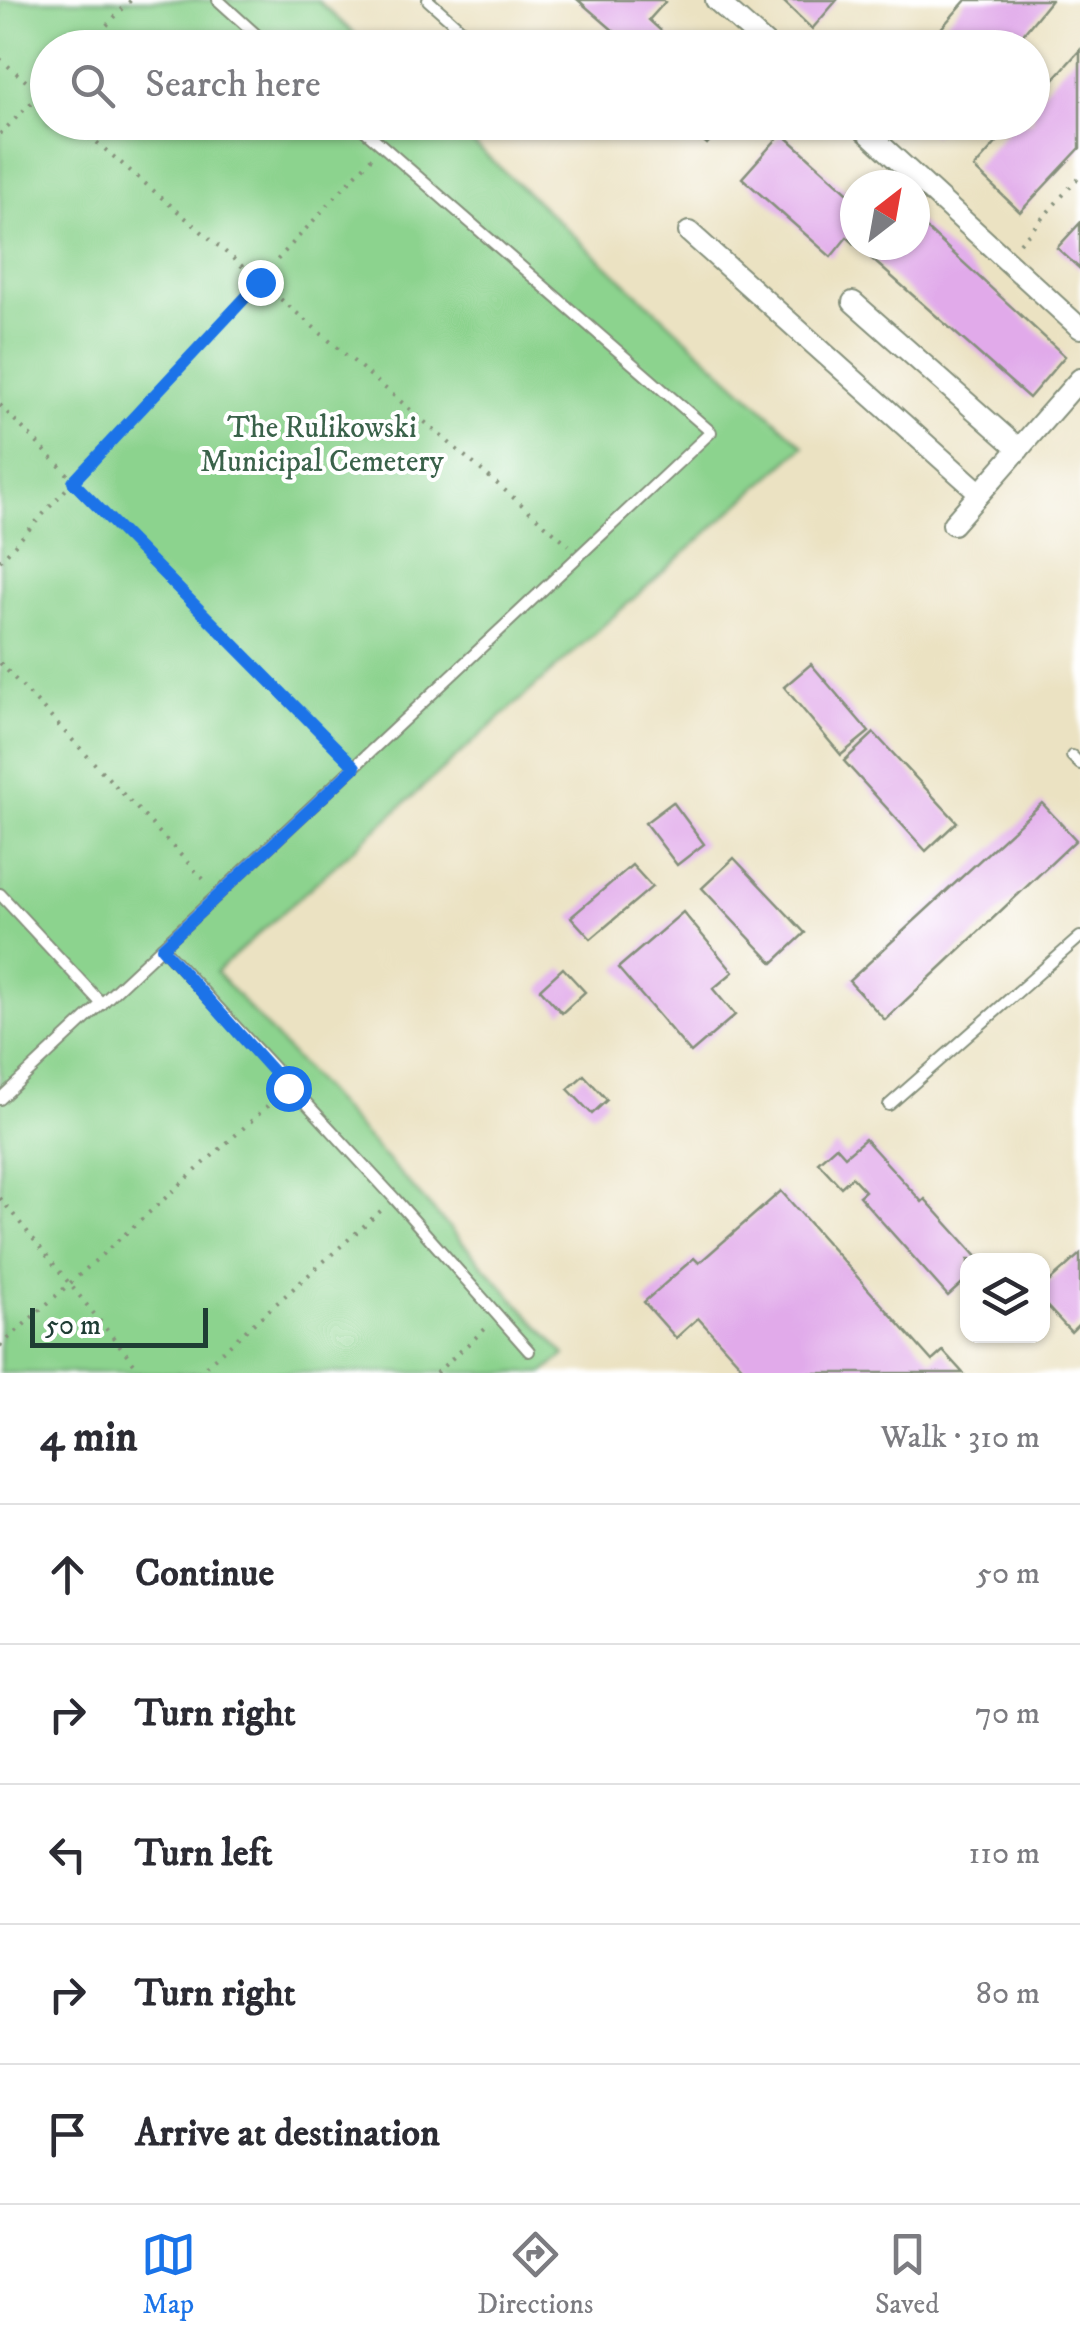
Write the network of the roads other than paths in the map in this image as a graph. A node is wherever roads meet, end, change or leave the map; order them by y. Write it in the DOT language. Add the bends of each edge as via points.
graph roads {
  1 [pos="218,0"];
  2 [pos="428,0"];
  3 [pos="716,0"];
  4 [pos="251,30"];
  5 [pos="462,30"];
  6 [pos="750,30"];
  7 [pos="375,140"];
  8 [pos="876,140"];
  9 [pos="689,232"];
  10 [pos="853,302"];
  11 [pos="1080,328"];
  12 [pos="1080,379"];
  13 [pos="1018,449"];
  14 [pos="980,493"];
  15 [pos="953,524"];
  16 [pos="0,894"];
  17 [pos="1080,936"];
  18 [pos="162,948"];
  19 [pos="102,1004"];
  20 [pos="0,1099"];
  21 [pos="889,1105"];
  22 [pos="528,1351"];
  1 -- 4 [label="lane"];
  2 -- 5 [label="lane"];
  3 -- 6 [label="street"];
  7 -- 18 [label="lane" via="710,432"];
  8 -- 11 [label="street"];
  9 -- 14 [label="street"];
  10 -- 13 [label="street"];
  12 -- 13 [label="street"];
  13 -- 14 [label="street"];
  14 -- 15 [label="street"];
  16 -- 19 [label="lane"];
  17 -- 21 [label="lane"];
  18 -- 19 [label="lane"];
  18 -- 22 [label="lane"];
  19 -- 20 [label="lane"];
}
